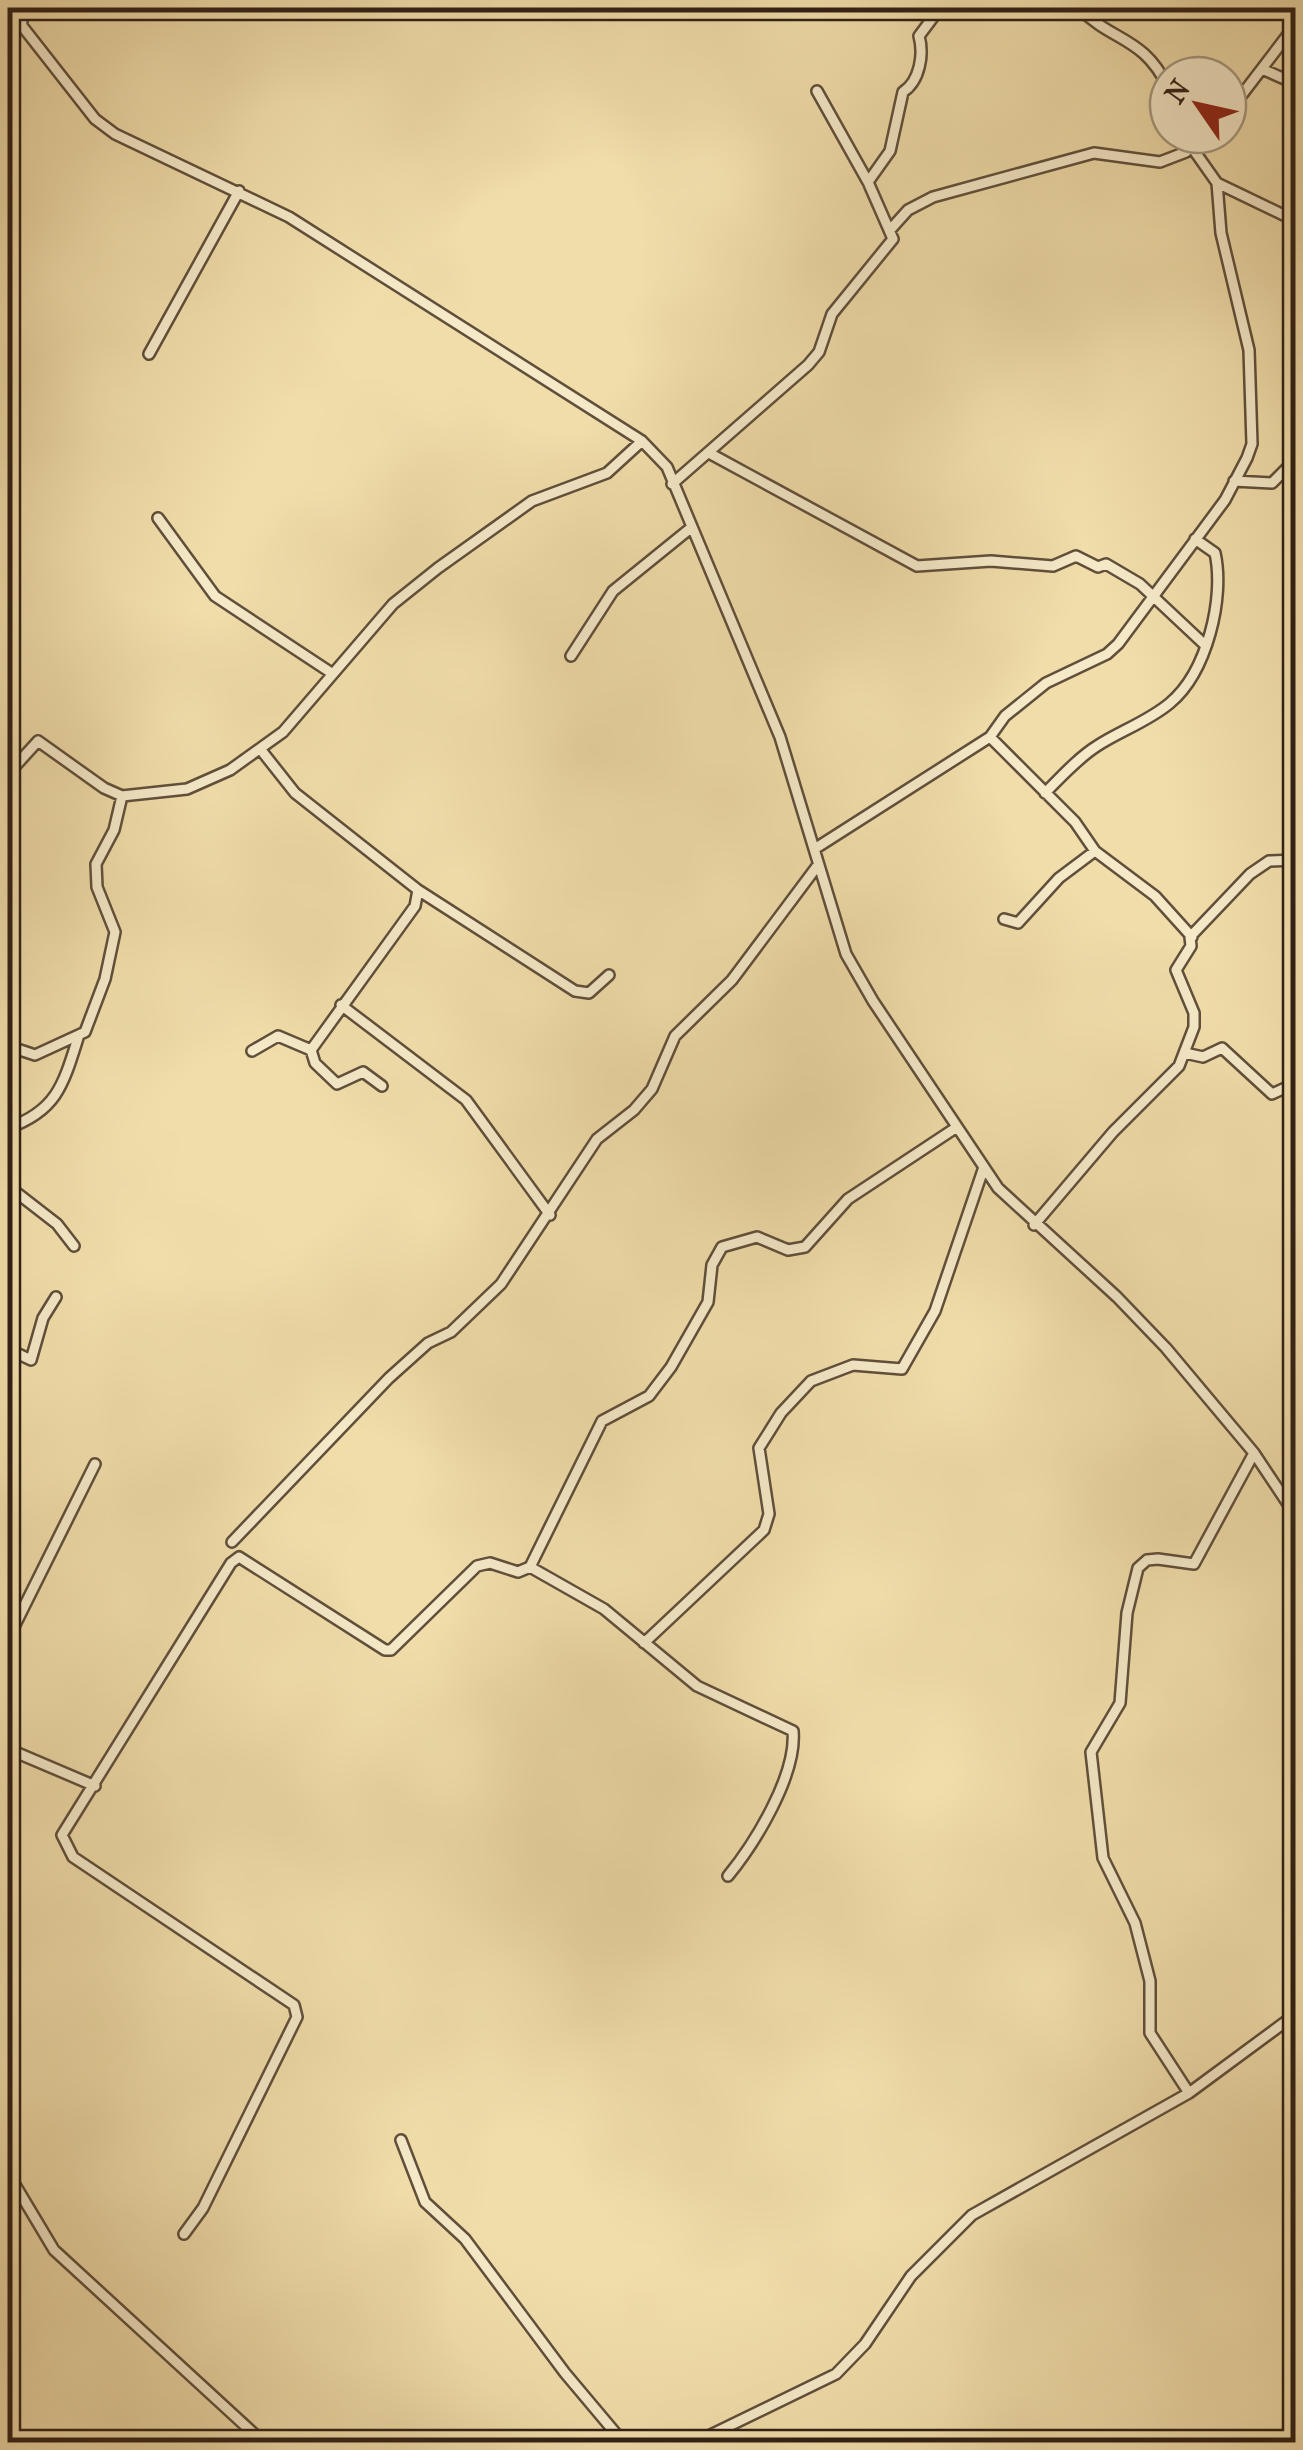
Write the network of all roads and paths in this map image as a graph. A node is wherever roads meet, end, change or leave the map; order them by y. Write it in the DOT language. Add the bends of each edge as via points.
graph roads {
  1 [pos="8,8"];
  2 [pos="940,8"];
  3 [pos="1079,8"];
  4 [pos="22,22"];
  5 [pos="1296,24"];
  6 [pos="8,42"];
  7 [pos="1148,55"];
  8 [pos="1262,69"];
  9 [pos="1296,84"];
  10 [pos="1248,87"];
  11 [pos="817,91"];
  12 [pos="1177,155"];
  13 [pos="1196,155"];
  14 [pos="868,182"];
  15 [pos="1216,183"];
  16 [pos="240,191"];
  17 [pos="1296,202"];
  18 [pos="1292,219"];
  19 [pos="890,230"];
  20 [pos="149,354"];
  21 [pos="642,441"];
  22 [pos="710,453"];
  23 [pos="1296,459"];
  24 [pos="1234,481"];
  25 [pos="672,484"];
  26 [pos="158,518"];
  27 [pos="692,527"];
  28 [pos="1195,539"];
  29 [pos="1150,599"];
  30 [pos="1205,645"];
  31 [pos="570,656"];
  32 [pos="333,674"];
  33 [pos="990,736"];
  34 [pos="261,750"];
  35 [pos="8,774"];
  36 [pos="1044,792"];
  37 [pos="122,796"];
  38 [pos="816,848"];
  39 [pos="1095,851"];
  40 [pos="1296,860"];
  41 [pos="818,864"];
  42 [pos="418,890"];
  43 [pos="1004,919"];
  44 [pos="1192,936"];
  45 [pos="609,975"];
  46 [pos="341,1005"];
  47 [pos="78,1038"];
  48 [pos="8,1046"];
  49 [pos="311,1050"];
  50 [pos="252,1052"];
  51 [pos="1185,1053"];
  52 [pos="1296,1083"];
  53 [pos="382,1086"];
  54 [pos="8,1128"];
  55 [pos="954,1128"];
  56 [pos="983,1170"];
  57 [pos="8,1186"];
  58 [pos="550,1215"];
  59 [pos="1034,1225"];
  60 [pos="74,1246"];
  61 [pos="56,1298"];
  62 [pos="8,1349"];
  63 [pos="1254,1454"];
  64 [pos="95,1464"];
  65 [pos="1296,1516"];
  66 [pos="232,1542"];
  67 [pos="530,1567"];
  68 [pos="8,1639"];
  69 [pos="644,1643"];
  70 [pos="8,1749"];
  71 [pos="95,1786"];
  72 [pos="728,1876"];
  73 [pos="1296,2014"];
  74 [pos="1189,2094"];
  75 [pos="402,2140"];
  76 [pos="8,2174"];
  77 [pos="184,2234"];
  78 [pos="263,2442"];
  79 [pos="624,2442"];
  80 [pos="696,2442"];
  1 -- 4 [label="street"];
  2 -- 14 [label="street" via="919,36 923,55 912,86 903,92 890,151"];
  3 -- 7 [label="street"];
  4 -- 6 [label="street"];
  4 -- 16 [label="street" via="95,119 114,134"];
  5 -- 8 [label="street"];
  8 -- 9 [label="street"];
  8 -- 10 [label="street"];
  11 -- 14 [label="street"];
  12 -- 19 [label="street" via="1160,162 1079,156 933,197"];
  13 -- 15 [label="street"];
  14 -- 19 [label="street"];
  15 -- 18 [label="street"];
  15 -- 24 [label="street" via="1250,370 1252,444"];
  16 -- 20 [label="street"];
  16 -- 21 [label="street" via="383,274"];
  17 -- 18 [label="street"];
  19 -- 22 [label="street" via="888,250 832,314 819,352"];
  21 -- 25 [label="street"];
  21 -- 32 [label="street" via="607,473 532,501 438,568 394,604"];
  22 -- 25 [label="street"];
  22 -- 29 [label="street" via="917,566 1053,566 1076,556 1120,569"];
  23 -- 24 [label="street" via="1272,483"];
  24 -- 28 [label="street"];
  25 -- 27 [label="street"];
  26 -- 32 [label="street" via="216,596"];
  27 -- 31 [label="street" via="614,591"];
  27 -- 38 [label="street" via="780,737"];
  28 -- 29 [label="street"];
  28 -- 30 [label="street" via="1215,553 1220,581"];
  29 -- 30 [label="street"];
  29 -- 33 [label="street" via="1107,654 1059,673"];
  30 -- 36 [label="street" via="1174,700 1094,747"];
  32 -- 34 [label="street"];
  33 -- 36 [label="street"];
  33 -- 38 [label="street"];
  34 -- 37 [label="street" via="187,789"];
  34 -- 42 [label="street" via="295,793"];
  35 -- 37 [label="street" via="38,741"];
  36 -- 39 [label="street"];
  37 -- 47 [label="street" via="96,864 97,887 114,921 112,949"];
  38 -- 41 [label="street"];
  39 -- 43 [label="street" via="1058,878 1018,923"];
  39 -- 44 [label="street" via="1155,896"];
  40 -- 44 [label="street" via="1267,862"];
  41 -- 55 [label="street" via="846,954"];
  41 -- 58 [label="street" via="732,980 675,1036 652,1088 597,1139"];
  42 -- 45 [label="street" via="576,991 589,993"];
  42 -- 46 [label="street" via="415,906"];
  44 -- 51 [label="street" via="1176,970 1194,1013"];
  46 -- 49 [label="street"];
  46 -- 58 [label="street" via="466,1100"];
  47 -- 48 [label="street" via="35,1055"];
  47 -- 54 [label="street" via="52,1104"];
  49 -- 50 [label="street" via="278,1036"];
  49 -- 53 [label="street" via="337,1084 362,1072"];
  51 -- 52 [label="street" via="1203,1057 1222,1048 1272,1094"];
  51 -- 59 [label="street" via="1173,1076 1113,1132"];
  55 -- 56 [label="street"];
  55 -- 67 [label="street" via="848,1200 805,1247 788,1250 756,1237 722,1247 712,1265 708,1302 671,1367 648,1396 602,1421"];
  56 -- 59 [label="street"];
  56 -- 69 [label="street" via="935,1312 902,1369 854,1366 803,1386 759,1448 769,1514 764,1530"];
  57 -- 60 [label="street"];
  58 -- 66 [label="street" via="501,1284 389,1378"];
  59 -- 63 [label="street" via="1117,1297"];
  61 -- 62 [label="street" via="31,1360"];
  63 -- 65 [label="street"];
  63 -- 74 [label="street" via="1194,1564 1158,1559 1138,1568 1126,1613 1120,1704 1091,1752 1103,1858 1135,1924 1150,1982 1150,2033"];
  64 -- 68 [label="street"];
  67 -- 69 [label="street" via="574,1589"];
  67 -- 71 [label="street" via="516,1572 477,1566 385,1650 235,1558"];
  69 -- 72 [label="street" via="697,1686 793,1731 774,1803"];
  70 -- 71 [label="street"];
  71 -- 77 [label="street" via="62,1835 73,1856 286,1996 297,2017"];
  73 -- 74 [label="street"];
  74 -- 80 [label="street" via="972,2215 911,2276 836,2374"];
  75 -- 79 [label="street" via="426,2202 465,2239"];
  76 -- 78 [label="street" via="54,2250"];
}
